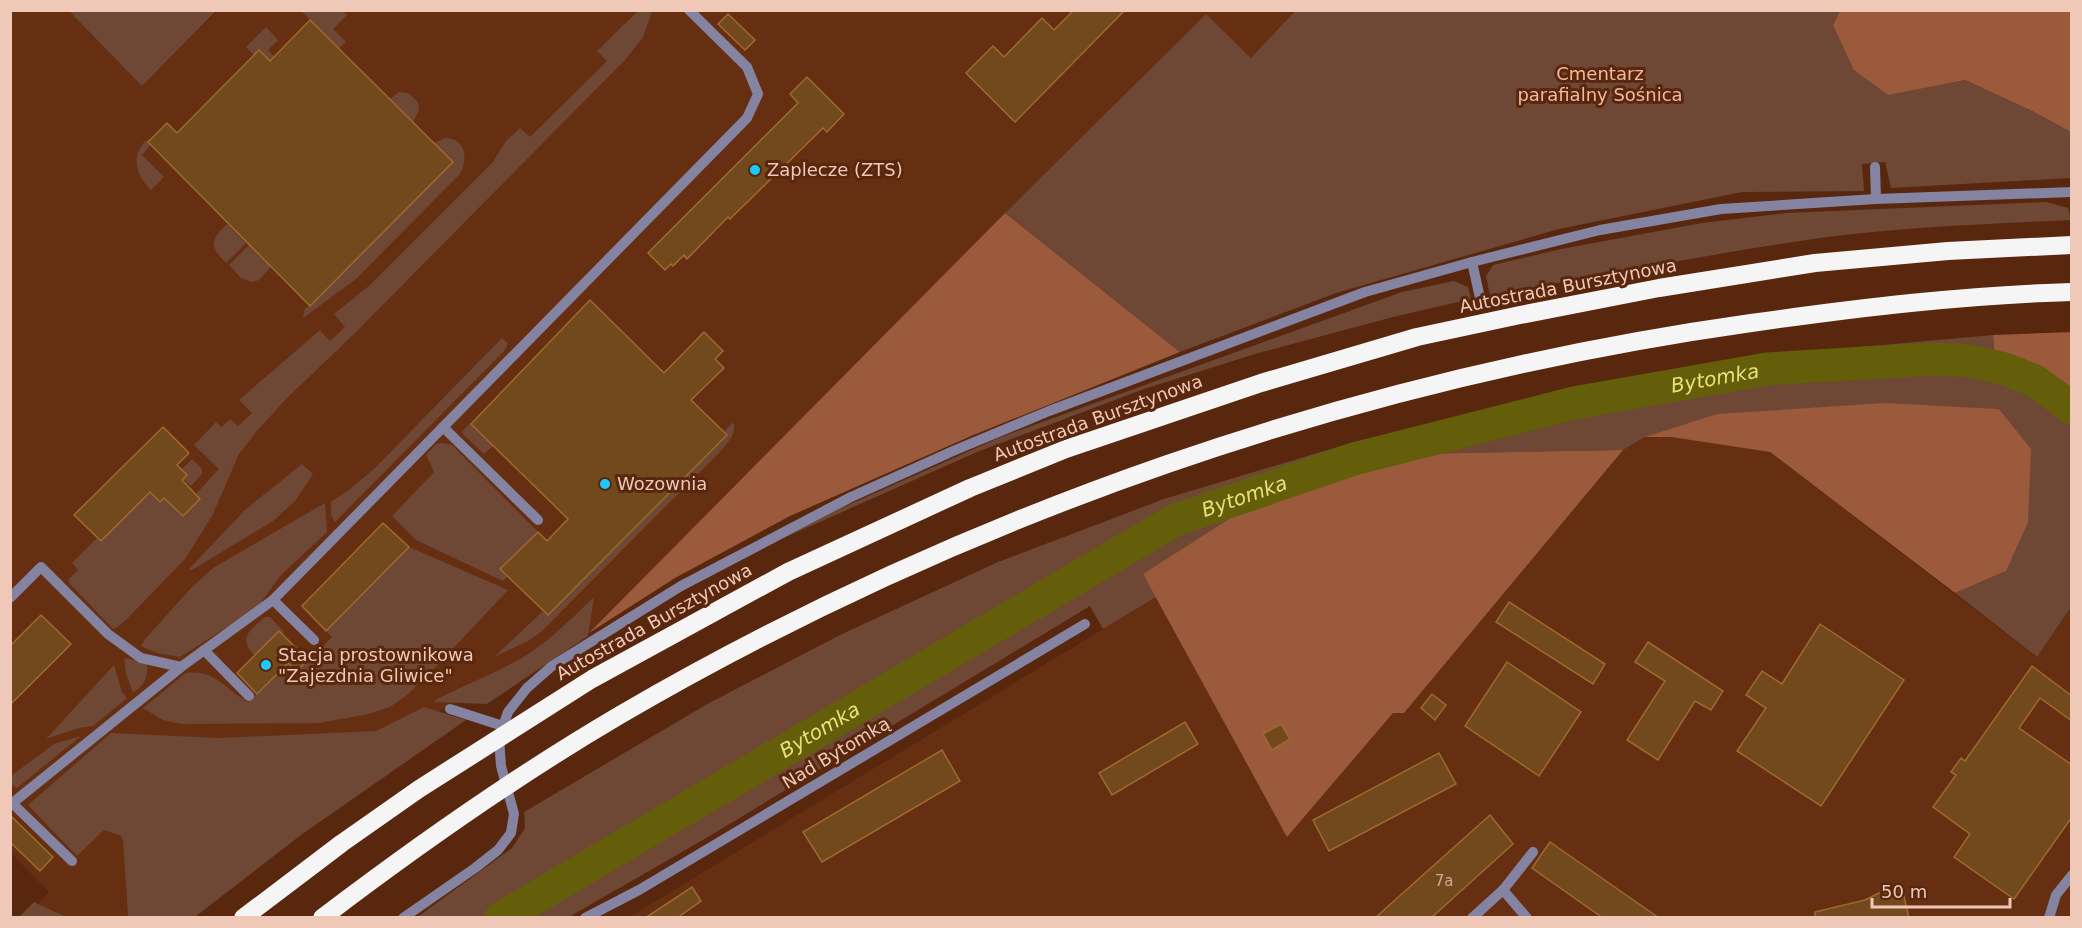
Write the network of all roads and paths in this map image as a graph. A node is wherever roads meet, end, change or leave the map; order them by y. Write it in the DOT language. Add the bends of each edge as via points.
graph roads {
  1 [pos="689,10"];
  2 [pos="1875,167"];
  3 [pos="2072,192"];
  4 [pos="1876,199"];
  5 [pos="2072,244"];
  6 [pos="1472,262"];
  7 [pos="2072,292"];
  8 [pos="1480,298"];
  9 [pos="443,427"];
  10 [pos="538,520"];
  11 [pos="10,598"];
  12 [pos="273,600"];
  13 [pos="1085,624"];
  14 [pos="314,640"];
  15 [pos="204,651"];
  16 [pos="181,667"];
  17 [pos="249,696"];
  18 [pos="450,709"];
  19 [pos="503,726"];
  20 [pos="11,804"];
  21 [pos="1533,852"];
  22 [pos="72,861"];
  23 [pos="2072,875"];
  24 [pos="1503,890"];
  25 [pos="605,913"];
  26 [pos="243,918"];
  27 [pos="322,918"];
  28 [pos="403,918"];
  29 [pos="585,918"];
  30 [pos="1472,918"];
  31 [pos="1527,918"];
  32 [pos="2049,918"];
  1 -- 9 [label="street" via="747,67 758,94 747,118"];
  2 -- 4 [label="street"];
  3 -- 4 [label="street"];
  4 -- 6 [label="street" via="1721,209 1600,230"];
  5 -- 26 [label="highway, Autostrada Bursztynowa, bridge" via="1815,263 1520,315 1417,338 1261,383 1066,449 970,488 788,572 592,679 419,789"];
  6 -- 8 [label="street"];
  6 -- 19 [label="street" via="1365,292 1242,337 1038,416 851,497 681,586 552,666 527,688 508,712"];
  7 -- 27 [label="highway, bridge" via="1835,311 1666,335 1446,381 1279,427 1188,457 997,528 822,607 732,654 541,764 449,824"];
  9 -- 10 [label="street"];
  9 -- 12 [label="street"];
  11 -- 16 [label="street" via="41,567 108,634 141,658"];
  12 -- 14 [label="street"];
  12 -- 15 [label="street"];
  13 -- 25 [label="street, Nad Bytomką"];
  15 -- 16 [label="street"];
  15 -- 17 [label="street"];
  16 -- 20 [label="street"];
  18 -- 19 [label="street"];
  19 -- 28 [label="street" via="499,738 501,765 514,814 511,833 498,850"];
  20 -- 22 [label="street"];
  21 -- 24 [label="street"];
  23 -- 32 [label="street" via="2056,895"];
  24 -- 30 [label="street"];
  24 -- 31 [label="street"];
  25 -- 29 [label="street, Nad Bytomką"];
}
